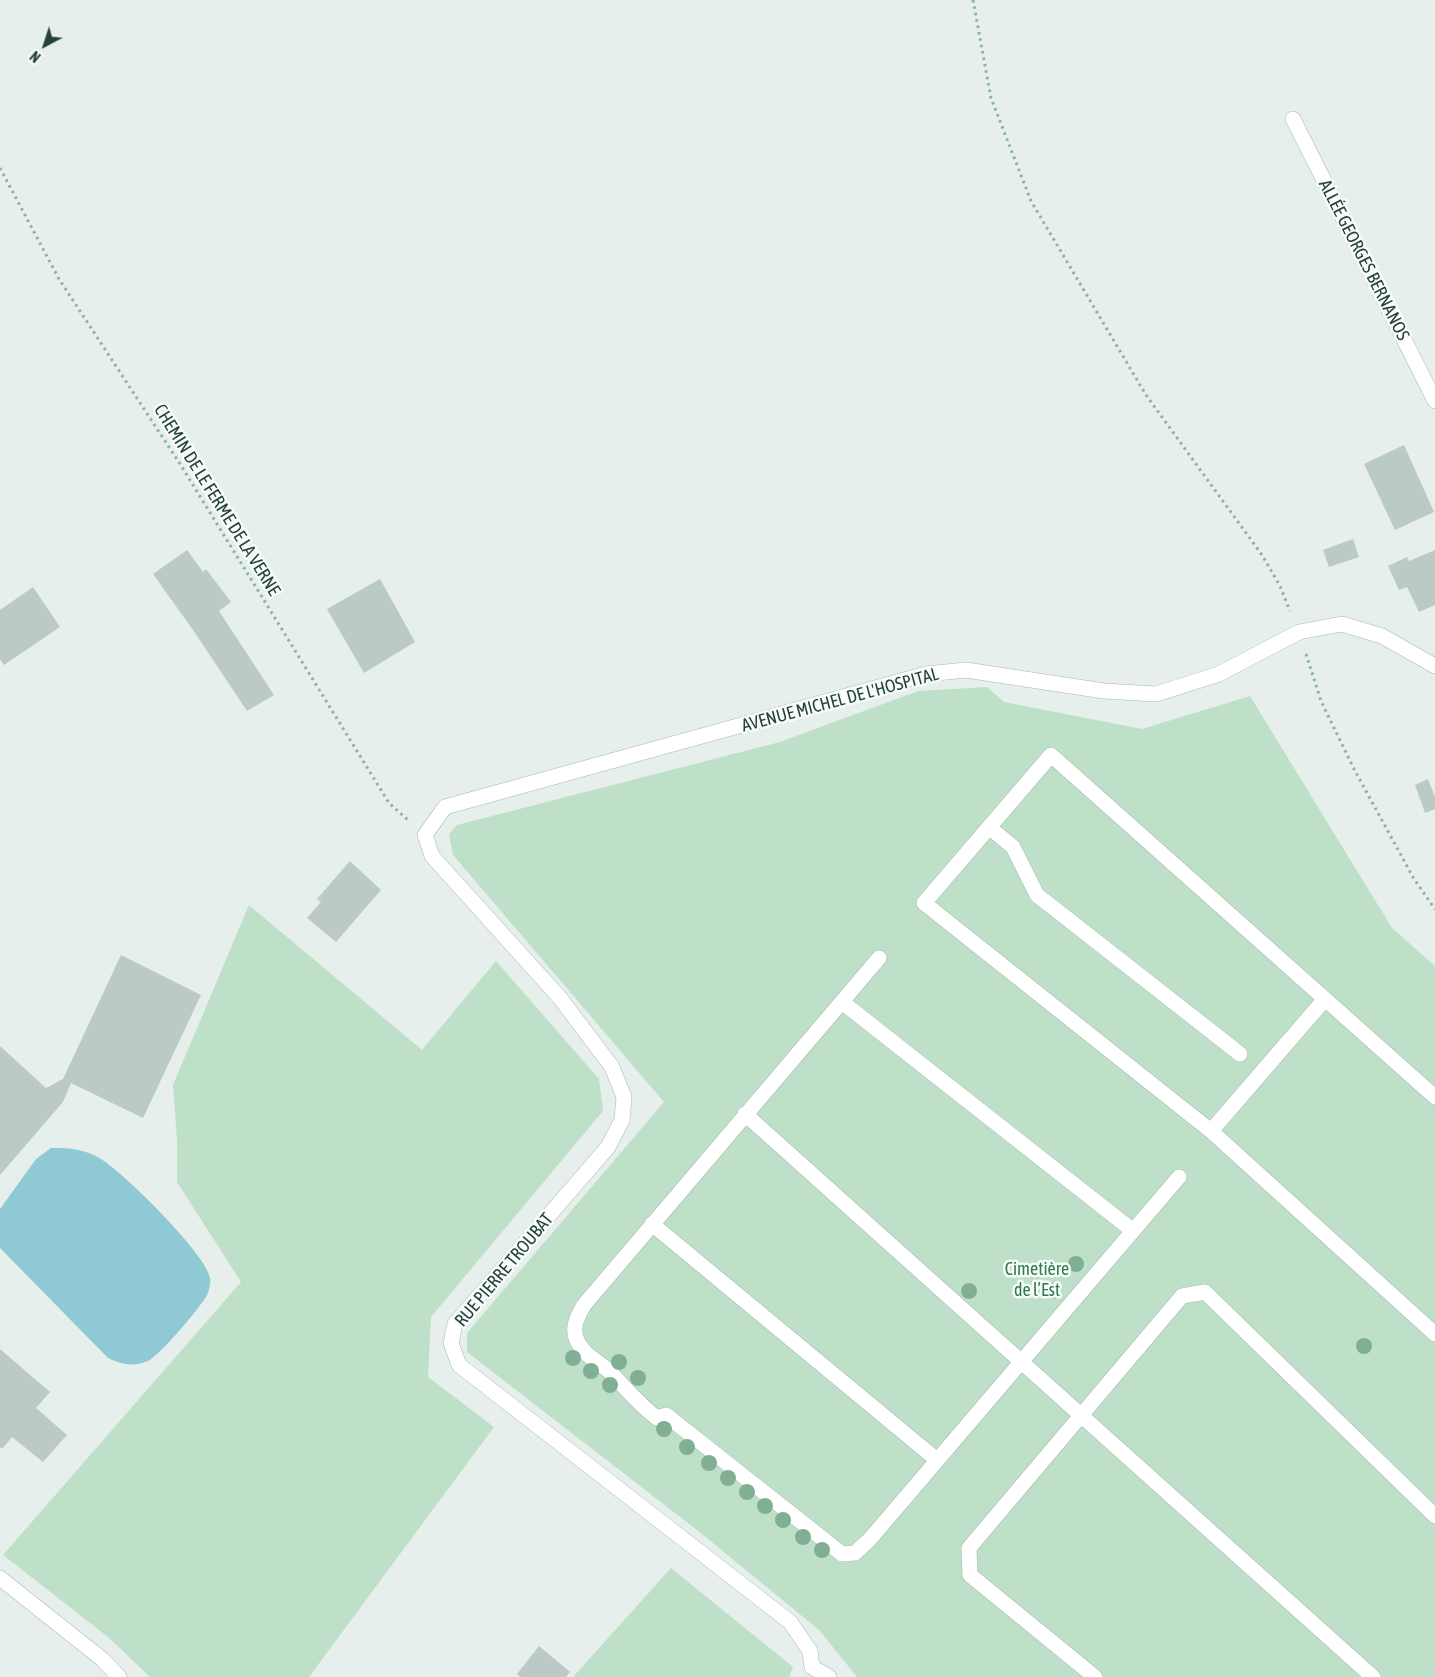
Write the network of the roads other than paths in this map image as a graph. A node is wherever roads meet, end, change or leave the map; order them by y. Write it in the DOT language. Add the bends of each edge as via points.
graph roads {
  1 [pos="1293,119"];
  2 [pos="1435,401"];
  3 [pos="1435,666"];
  4 [pos="989,827"];
  5 [pos="426,836"];
  6 [pos="879,958"];
  7 [pos="1325,999"];
  8 [pos="842,1002"];
  9 [pos="1240,1054"];
  10 [pos="1435,1097"];
  11 [pos="746,1114"];
  12 [pos="1210,1132"];
  13 [pos="1179,1177"];
  14 [pos="652,1224"];
  15 [pos="1132,1230"];
  16 [pos="1435,1334"];
  17 [pos="1021,1361"];
  18 [pos="1081,1414"];
  19 [pos="937,1460"];
  20 [pos="1435,1516"];
  21 [pos="0,1578"];
  22 [pos="809,1672"];
  23 [pos="119,1677"];
  24 [pos="829,1677"];
  25 [pos="1095,1677"];
  26 [pos="1373,1677"];
  1 -- 2 [label="street, ALLÉE GEORGES BERNANOS"];
  3 -- 5 [label="street, AVENUE MICHEL DE L'HOSPITAL" via="1382,636 1342,624 1299,632 1219,674 1156,694 1104,691 966,670 926,674 445,807"];
  4 -- 7 [label="street" via="1051,755"];
  4 -- 9 [label="street" via="1013,847 1037,895"];
  4 -- 12 [label="street" via="924,903"];
  5 -- 22 [label="street, RUE PIERRE TROUBAT" via="432,856 560,998 612,1067 624,1097 622,1120 608,1147 456,1324 450,1344 459,1365 790,1622 810,1651"];
  6 -- 8 [label="street"];
  7 -- 10 [label="street"];
  7 -- 12 [label="street"];
  8 -- 11 [label="street"];
  8 -- 15 [label="street"];
  11 -- 14 [label="street"];
  11 -- 17 [label="street"];
  12 -- 16 [label="street"];
  13 -- 15 [label="street"];
  14 -- 19 [label="street"];
  14 -- 19 [label="street" via="584,1305 575,1322 576,1337 583,1352 607,1370 640,1405 657,1418 666,1415 842,1554 855,1553 870,1539"];
  15 -- 17 [label="street"];
  17 -- 18 [label="street"];
  17 -- 19 [label="street"];
  18 -- 20 [label="street" via="1182,1296 1205,1292"];
  18 -- 25 [label="street" via="969,1548 970,1575"];
  18 -- 26 [label="street"];
  21 -- 23 [label="street" via="102,1659"];
  22 -- 24 [label="street, RUE PIERRE TROUBAT"];
}
